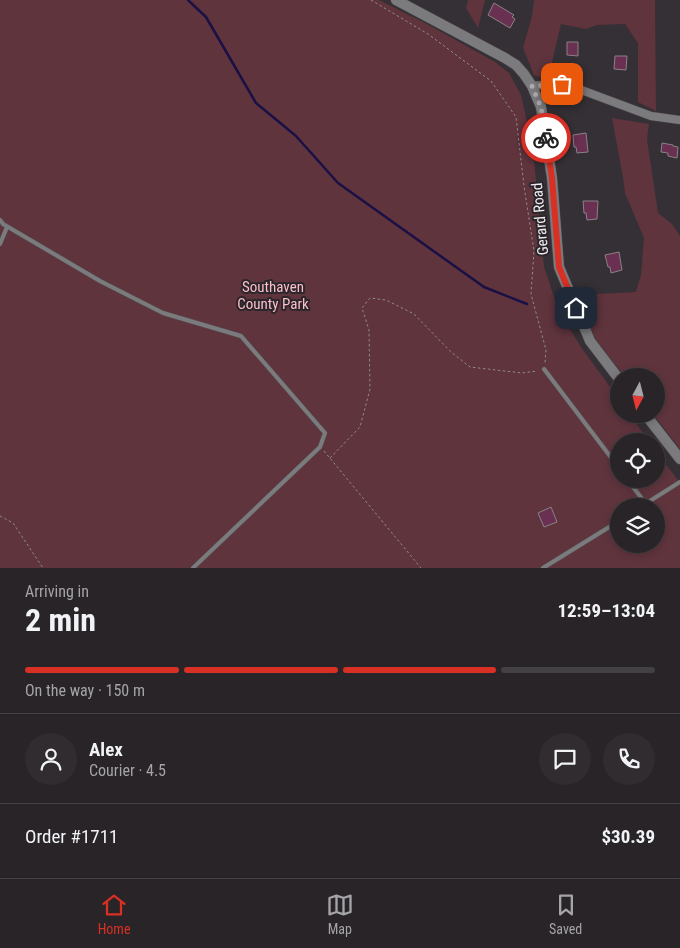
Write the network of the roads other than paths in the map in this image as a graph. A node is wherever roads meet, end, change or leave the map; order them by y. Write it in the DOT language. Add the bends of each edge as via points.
graph roads {
  1 [pos="396,0"];
  2 [pos="532,86"];
  3 [pos="680,120"];
  4 [pos="0,220"];
  5 [pos="7,226"];
  6 [pos="0,244"];
  7 [pos="611,368"];
  8 [pos="544,369"];
  9 [pos="652,423"];
  10 [pos="610,456"];
  11 [pos="680,459"];
  12 [pos="680,482"];
  13 [pos="655,498"];
  14 [pos="610,527"];
  15 [pos="193,568"];
  16 [pos="543,568"];
  1 -- 2 [label="street, Gerard Road" via="505,58 516,65"];
  2 -- 3 [label="street" via="568,84 651,116"];
  2 -- 7 [label="street, Gerard Road" via="541,107 552,178 559,267 590,341"];
  4 -- 5 [label="lane"];
  5 -- 6 [label="lane"];
  5 -- 15 [label="lane" via="100,281 163,313 240,336 325,433 320,447"];
  8 -- 10 [label="lane"];
  9 -- 11 [label="street"];
  12 -- 13 [label="lane"];
  14 -- 16 [label="lane"];
}
